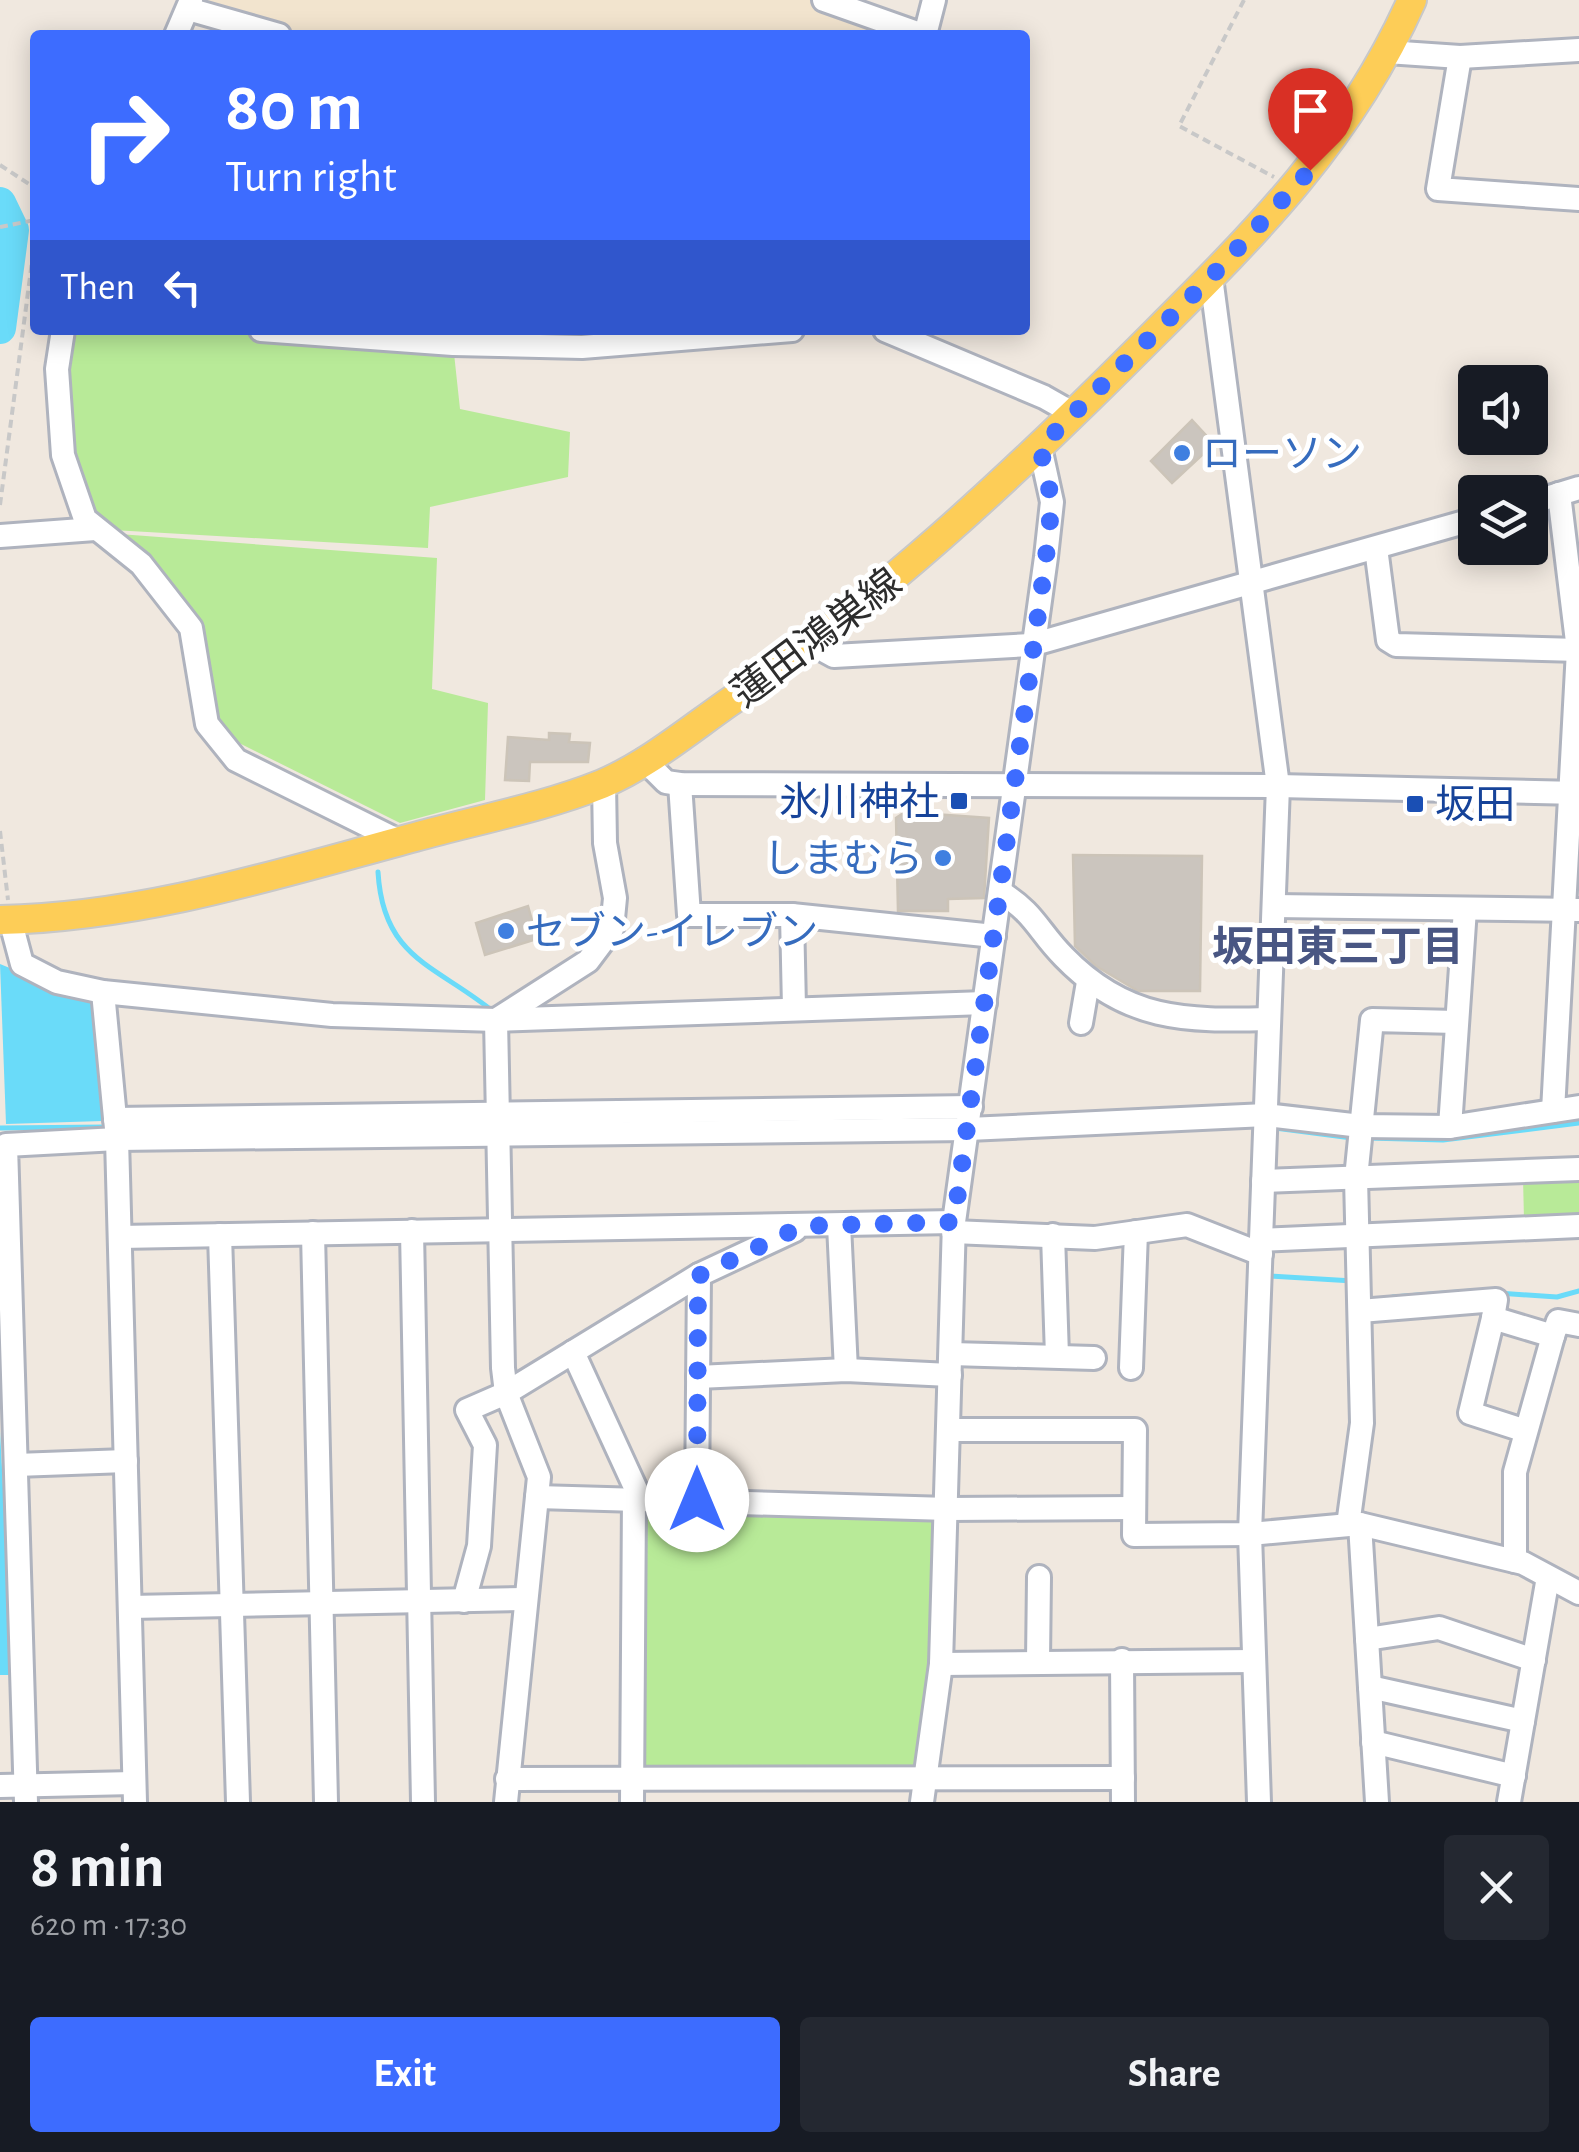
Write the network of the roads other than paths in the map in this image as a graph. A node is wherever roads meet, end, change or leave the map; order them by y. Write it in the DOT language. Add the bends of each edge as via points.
graph roads {
  1 [pos="824,0"];
  2 [pos="934,0"];
  3 [pos="1412,0"];
  4 [pos="190,4"];
  5 [pos="178,30"];
  6 [pos="265,30"];
  7 [pos="910,30"];
  8 [pos="925,30"];
  9 [pos="1579,50"];
  10 [pos="1387,52"];
  11 [pos="1460,57"];
  12 [pos="1579,198"];
  13 [pos="1211,277"];
  14 [pos="62,335"];
  15 [pos="330,335"];
  16 [pos="730,335"];
  17 [pos="897,335"];
  18 [pos="1074,414"];
  19 [pos="1040,447"];
  20 [pos="1569,491"];
  21 [pos="1458,524"];
  22 [pos="95,529"];
  23 [pos="0,536"];
  24 [pos="1376,548"];
  25 [pos="1252,585"];
  26 [pos="812,644"];
  27 [pos="1030,645"];
  28 [pos="1578,650"];
  29 [pos="644,760"];
  30 [pos="604,783"];
  31 [pos="680,784"];
  32 [pos="1278,786"];
  33 [pos="1014,787"];
  34 [pos="1575,793"];
  35 [pos="399,841"];
  36 [pos="1000,892"];
  37 [pos="1274,906"];
  38 [pos="1466,909"];
  39 [pos="1572,910"];
  40 [pos="792,915"];
  41 [pos="5,920"];
  42 [pos="994,936"];
  43 [pos="1088,982"];
  44 [pos="104,992"];
  45 [pos="985,1003"];
  46 [pos="794,1008"];
  47 [pos="1269,1019"];
  48 [pos="496,1020"];
  49 [pos="1457,1022"];
  50 [pos="1080,1023"];
  51 [pos="1579,1107"];
  52 [pos="1553,1111"];
  53 [pos="1266,1115"];
  54 [pos="969,1118"];
  55 [pos="498,1123"];
  56 [pos="1360,1126"];
  57 [pos="1450,1126"];
  58 [pos="116,1129"];
  59 [pos="1579,1169"];
  60 [pos="1356,1178"];
  61 [pos="1263,1181"];
  62 [pos="839,1224"];
  63 [pos="802,1226"];
  64 [pos="1579,1226"];
  65 [pos="954,1227"];
  66 [pos="500,1229"];
  67 [pos="412,1230"];
  68 [pos="1136,1232"];
  69 [pos="313,1233"];
  70 [pos="1053,1234"];
  71 [pos="1359,1234"];
  72 [pos="220,1235"];
  73 [pos="120,1237"];
  74 [pos="1261,1247"];
  75 [pos="698,1276"];
  76 [pos="1360,1311"];
  77 [pos="1493,1318"];
  78 [pos="1579,1325"];
  79 [pos="1553,1336"];
  80 [pos="573,1352"];
  81 [pos="1056,1356"];
  82 [pos="1094,1358"];
  83 [pos="950,1365"];
  84 [pos="1131,1368"];
  85 [pos="846,1370"];
  86 [pos="698,1377"];
  87 [pos="506,1393"];
  88 [pos="949,1430"];
  89 [pos="1526,1431"];
  90 [pos="126,1461"];
  91 [pos="16,1465"];
  92 [pos="536,1497"];
  93 [pos="637,1498"];
  94 [pos="697,1500"];
  95 [pos="1134,1508"];
  96 [pos="948,1509"];
  97 [pos="1354,1524"];
  98 [pos="1250,1534"];
  99 [pos="1515,1561"];
  100 [pos="1039,1576"];
  101 [pos="1548,1577"];
  102 [pos="1579,1594"];
  103 [pos="525,1600"];
  104 [pos="464,1601"];
  105 [pos="418,1602"];
  106 [pos="321,1604"];
  107 [pos="231,1605"];
  108 [pos="130,1607"];
  109 [pos="1367,1639"];
  110 [pos="1038,1660"];
  111 [pos="1122,1660"];
  112 [pos="1254,1660"];
  113 [pos="1534,1660"];
  114 [pos="941,1664"];
  115 [pos="1370,1687"];
  116 [pos="11,1689"];
  117 [pos="1523,1721"];
  118 [pos="1374,1742"];
  119 [pos="923,1776"];
  120 [pos="1514,1776"];
  121 [pos="768,1777"];
  122 [pos="632,1778"];
  123 [pos="696,1778"];
  124 [pos="0,1786"];
  125 [pos="506,1790"];
  126 [pos="577,1790"];
  127 [pos="1123,1790"];
  128 [pos="134,1793"];
  129 [pos="26,1794"];
  130 [pos="238,1802"];
  131 [pos="326,1802"];
  132 [pos="422,1802"];
  133 [pos="632,1802"];
  134 [pos="696,1802"];
  135 [pos="768,1802"];
  136 [pos="922,1802"];
  137 [pos="1258,1802"];
  138 [pos="1378,1802"];
  139 [pos="1509,1802"];
  1 -- 7 [label="street"];
  2 -- 8 [label="street"];
  3 -- 10 [label="main road, 蓮田鴻巣線"];
  4 -- 5 [label="street"];
  4 -- 6 [label="street"];
  9 -- 11 [label="street"];
  10 -- 11 [label="street"];
  10 -- 13 [label="main road, 蓮田鴻巣線" via="1350,118"];
  11 -- 12 [label="street" via="1438,188"];
  13 -- 18 [label="main road, 蓮田鴻巣線"];
  13 -- 25 [label="street"];
  14 -- 22 [label="street" via="57,370 63,454 85,519"];
  15 -- 16 [label="street" via="582,347"];
  17 -- 18 [label="street"];
  18 -- 19 [label="main road, 蓮田鴻巣線"];
  19 -- 26 [label="main road, 蓮田鴻巣線" via="902,574"];
  19 -- 27 [label="street" via="1052,502"];
  20 -- 28 [label="street"];
  21 -- 24 [label="street"];
  22 -- 23 [label="street"];
  22 -- 35 [label="street" via="140,564 191,628 207,724 236,760"];
  24 -- 25 [label="street"];
  24 -- 28 [label="street" via="1388,640 1396,645"];
  25 -- 27 [label="street"];
  25 -- 32 [label="street"];
  26 -- 27 [label="street" via="834,656"];
  26 -- 29 [label="main road, 蓮田鴻巣線"];
  27 -- 33 [label="street"];
  28 -- 34 [label="street"];
  29 -- 30 [label="main road, 蓮田鴻巣線"];
  29 -- 31 [label="street" via="666,782"];
  30 -- 35 [label="main road, 蓮田鴻巣線"];
  30 -- 48 [label="street" via="612,929 588,961"];
  31 -- 33 [label="street"];
  31 -- 40 [label="street" via="689,915"];
  32 -- 33 [label="street"];
  32 -- 34 [label="street"];
  32 -- 37 [label="street"];
  33 -- 36 [label="street"];
  34 -- 39 [label="street"];
  35 -- 41 [label="main road, 蓮田鴻巣線" via="176,900"];
  36 -- 42 [label="street"];
  36 -- 43 [label="street" via="1034,915"];
  37 -- 38 [label="street"];
  37 -- 47 [label="street"];
  38 -- 39 [label="street"];
  38 -- 49 [label="street"];
  39 -- 52 [label="street"];
  40 -- 42 [label="street"];
  40 -- 46 [label="street"];
  41 -- 44 [label="street" via="22,964 57,982"];
  42 -- 45 [label="street"];
  43 -- 47 [label="street" via="1155,1015"];
  43 -- 50 [label="street"];
  44 -- 48 [label="street" via="332,1014"];
  44 -- 58 [label="street"];
  45 -- 46 [label="street"];
  45 -- 54 [label="street"];
  46 -- 48 [label="street"];
  47 -- 53 [label="street"];
  48 -- 55 [label="street"];
  49 -- 56 [label="street" via="1372,1020"];
  49 -- 57 [label="street"];
  51 -- 52 [label="street"];
  52 -- 57 [label="street"];
  53 -- 54 [label="street"];
  53 -- 56 [label="street"];
  53 -- 61 [label="street"];
  54 -- 55 [label="street"];
  54 -- 65 [label="street"];
  55 -- 58 [label="street"];
  55 -- 66 [label="street"];
  56 -- 57 [label="street"];
  56 -- 60 [label="street"];
  58 -- 73 [label="street"];
  58 -- 91 [label="street" via="6,1145"];
  59 -- 60 [label="street"];
  60 -- 61 [label="street"];
  60 -- 71 [label="street"];
  61 -- 74 [label="street"];
  62 -- 63 [label="street"];
  62 -- 65 [label="street"];
  62 -- 85 [label="street"];
  63 -- 66 [label="street"];
  63 -- 75 [label="street"];
  64 -- 71 [label="street"];
  65 -- 70 [label="street"];
  65 -- 83 [label="street"];
  66 -- 67 [label="street"];
  66 -- 87 [label="street"];
  67 -- 69 [label="street"];
  67 -- 105 [label="street"];
  68 -- 70 [label="street"];
  68 -- 74 [label="street" via="1186,1225"];
  68 -- 84 [label="street"];
  69 -- 72 [label="street"];
  69 -- 106 [label="street"];
  70 -- 81 [label="street"];
  71 -- 74 [label="street"];
  71 -- 76 [label="street"];
  72 -- 73 [label="street"];
  72 -- 107 [label="street"];
  73 -- 90 [label="street"];
  74 -- 98 [label="street"];
  75 -- 80 [label="street"];
  75 -- 86 [label="street"];
  76 -- 77 [label="street" via="1496,1300"];
  76 -- 97 [label="street" via="1362,1423"];
  77 -- 79 [label="street"];
  77 -- 89 [label="street" via="1470,1414"];
  78 -- 79 [label="street" via="1558,1321"];
  79 -- 89 [label="street"];
  80 -- 87 [label="street"];
  80 -- 93 [label="street"];
  81 -- 82 [label="street"];
  81 -- 83 [label="street"];
  83 -- 85 [label="street"];
  83 -- 88 [label="street"];
  85 -- 86 [label="street"];
  86 -- 94 [label="street"];
  87 -- 92 [label="street" via="539,1477"];
  87 -- 104 [label="street" via="467,1410 485,1445 479,1546"];
  88 -- 95 [label="street" via="1135,1430"];
  88 -- 96 [label="street"];
  89 -- 99 [label="street" via="1516,1472"];
  90 -- 91 [label="street"];
  90 -- 108 [label="street"];
  91 -- 116 [label="street"];
  92 -- 93 [label="street"];
  92 -- 103 [label="street"];
  93 -- 94 [label="street"];
  93 -- 122 [label="street"];
  94 -- 96 [label="street"];
  95 -- 96 [label="street"];
  95 -- 98 [label="street" via="1134,1535"];
  96 -- 114 [label="street"];
  97 -- 98 [label="street"];
  97 -- 99 [label="street"];
  97 -- 109 [label="street"];
  98 -- 112 [label="street"];
  99 -- 101 [label="street"];
  100 -- 110 [label="street"];
  101 -- 102 [label="street"];
  101 -- 113 [label="street"];
  103 -- 104 [label="street"];
  103 -- 125 [label="street"];
  104 -- 105 [label="street"];
  105 -- 106 [label="street"];
  105 -- 132 [label="street"];
  106 -- 107 [label="street"];
  106 -- 131 [label="street"];
  107 -- 108 [label="street"];
  107 -- 130 [label="street"];
  108 -- 128 [label="street"];
  109 -- 113 [label="street" via="1440,1628"];
  109 -- 115 [label="street"];
  110 -- 111 [label="street"];
  110 -- 114 [label="street"];
  111 -- 112 [label="street"];
  111 -- 127 [label="street"];
  112 -- 137 [label="street"];
  113 -- 117 [label="street"];
  114 -- 119 [label="street"];
  115 -- 117 [label="street"];
  115 -- 118 [label="street"];
  116 -- 129 [label="street"];
  117 -- 120 [label="street"];
  118 -- 120 [label="street"];
  118 -- 138 [label="street"];
  119 -- 121 [label="street"];
  119 -- 127 [label="street"];
  119 -- 136 [label="street"];
  120 -- 139 [label="street"];
  121 -- 123 [label="street"];
  121 -- 135 [label="street"];
  122 -- 123 [label="street"];
  122 -- 126 [label="street"];
  122 -- 133 [label="street"];
  123 -- 134 [label="street"];
  124 -- 129 [label="street"];
  125 -- 126 [label="street"];
  128 -- 129 [label="street"];
}
